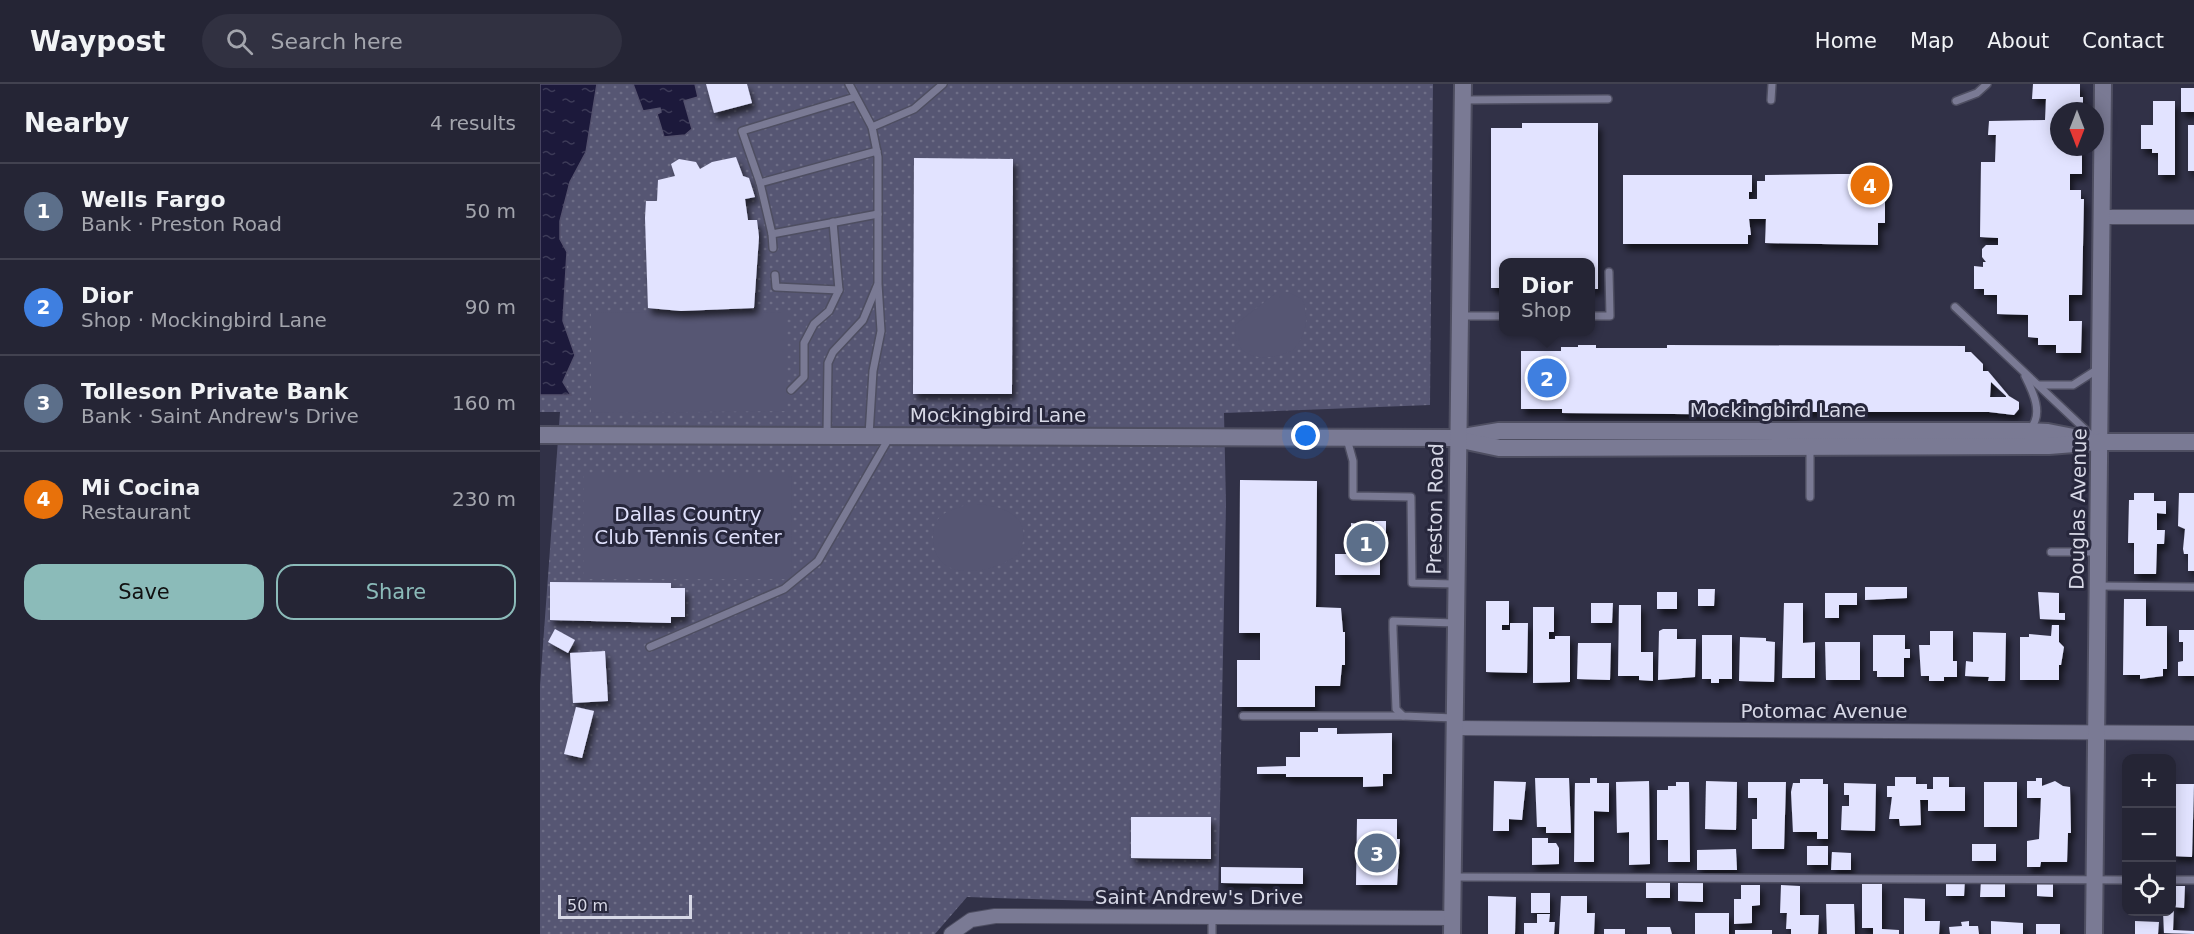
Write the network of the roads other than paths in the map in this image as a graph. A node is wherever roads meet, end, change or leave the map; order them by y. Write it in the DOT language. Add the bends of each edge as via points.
graph roads {
  1 [pos="849,84"];
  2 [pos="943,84"];
  3 [pos="1772,84"];
  4 [pos="1987,84"];
  5 [pos="2103,84"];
  6 [pos="1463,92"];
  7 [pos="855,97"];
  8 [pos="1608,99"];
  9 [pos="1771,100"];
  10 [pos="1956,101"];
  11 [pos="872,127"];
  12 [pos="877,151"];
  13 [pos="760,183"];
  14 [pos="878,214"];
  15 [pos="2103,217"];
  16 [pos="2194,217"];
  17 [pos="833,222"];
  18 [pos="772,234"];
  19 [pos="773,248"];
  20 [pos="1609,272"];
  21 [pos="775,275"];
  22 [pos="878,284"];
  23 [pos="838,290"];
  24 [pos="1955,307"];
  25 [pos="1458,316"];
  26 [pos="1499,316"];
  27 [pos="1595,316"];
  28 [pos="2102,366"];
  29 [pos="2023,371"];
  30 [pos="2038,385"];
  31 [pos="791,390"];
  32 [pos="2028,431"];
  33 [pos="540,435"];
  34 [pos="827,435"];
  35 [pos="869,435"];
  36 [pos="890,435"];
  37 [pos="1347,437"];
  38 [pos="1457,438"];
  39 [pos="1810,439"];
  40 [pos="2098,442"];
  41 [pos="2194,442"];
  42 [pos="1810,497"];
  43 [pos="2051,552"];
  44 [pos="2098,552"];
  45 [pos="1455,584"];
  46 [pos="2097,586"];
  47 [pos="2194,587"];
  48 [pos="1455,623"];
  49 [pos="650,647"];
  50 [pos="1243,716"];
  51 [pos="1403,716"];
  52 [pos="1454,723"];
  53 [pos="2096,733"];
  54 [pos="2194,733"];
  55 [pos="1453,878"];
  56 [pos="2095,880"];
  57 [pos="2122,880"];
  58 [pos="2176,880"];
  59 [pos="2194,880"];
  60 [pos="1212,916"];
  61 [pos="1453,926"];
  62 [pos="951,934"];
  63 [pos="1212,934"];
  64 [pos="2094,934"];
  1 -- 7 [label="lane"];
  2 -- 11 [label="lane" via="914,109"];
  3 -- 9 [label="lane"];
  4 -- 10 [label="lane" via="1977,93"];
  5 -- 15 [label="main road, Douglas Avenue"];
  6 -- 8 [label="lane"];
  6 -- 25 [label="main road, Preston Road"];
  7 -- 11 [label="lane"];
  7 -- 13 [label="lane" via="742,131"];
  11 -- 12 [label="lane"];
  12 -- 13 [label="lane"];
  12 -- 14 [label="lane"];
  13 -- 18 [label="lane"];
  14 -- 17 [label="lane"];
  14 -- 22 [label="lane"];
  15 -- 16 [label="street"];
  15 -- 28 [label="main road, Douglas Avenue"];
  17 -- 18 [label="lane"];
  17 -- 23 [label="lane"];
  18 -- 19 [label="lane"];
  20 -- 27 [label="lane" via="1610,316"];
  21 -- 23 [label="lane" via="776,286"];
  22 -- 34 [label="lane" via="863,320 833,352 828,363"];
  22 -- 35 [label="lane" via="881,331 873,371"];
  23 -- 31 [label="lane" via="829,310 814,324 804,343 804,377"];
  24 -- 29 [label="lane"];
  25 -- 26 [label="lane"];
  25 -- 38 [label="main road, Preston Road"];
  28 -- 30 [label="lane" via="2073,384"];
  28 -- 40 [label="main road, Douglas Avenue"];
  29 -- 30 [label="lane"];
  29 -- 32 [label="lane" via="2033,391 2038,416"];
  30 -- 40 [label="lane"];
  32 -- 39 [label="main road, Mockingbird Lane"];
  32 -- 40 [label="main road, Mockingbird Lane"];
  33 -- 34 [label="main road, Mockingbird Lane"];
  34 -- 35 [label="main road, Mockingbird Lane"];
  35 -- 36 [label="main road, Mockingbird Lane"];
  36 -- 37 [label="main road, Mockingbird Lane"];
  36 -- 49 [label="lane" via="818,561 784,589"];
  37 -- 38 [label="main road, Mockingbird Lane"];
  37 -- 45 [label="lane" via="1353,461 1353,496 1411,497 1412,584"];
  38 -- 39 [label="main road, Mockingbird Lane" via="1499,448"];
  38 -- 45 [label="main road, Preston Road"];
  39 -- 40 [label="main road, Mockingbird Lane" via="2049,446"];
  39 -- 42 [label="lane"];
  40 -- 41 [label="main road, Mockingbird Lane"];
  40 -- 44 [label="main road, Douglas Avenue"];
  43 -- 44 [label="lane"];
  44 -- 46 [label="main road, Douglas Avenue"];
  45 -- 48 [label="main road, Preston Road"];
  46 -- 47 [label="lane"];
  46 -- 53 [label="main road, Douglas Avenue"];
  48 -- 51 [label="lane" via="1394,621 1396,709"];
  48 -- 52 [label="main road, Preston Road"];
  50 -- 51 [label="lane"];
  51 -- 52 [label="lane"];
  52 -- 53 [label="street, Potomac Avenue"];
  52 -- 55 [label="main road, Preston Road"];
  53 -- 54 [label="street, Potomac Avenue"];
  53 -- 56 [label="main road, Douglas Avenue"];
  55 -- 56 [label="lane"];
  55 -- 61 [label="main road, Preston Road"];
  56 -- 57 [label="lane"];
  56 -- 64 [label="main road, Douglas Avenue"];
  58 -- 59 [label="lane"];
  60 -- 61 [label="street, Saint Andrew's Drive"];
  60 -- 62 [label="street, Saint Andrew's Drive" via="995,916 971,920"];
  60 -- 63 [label="lane"];
}
